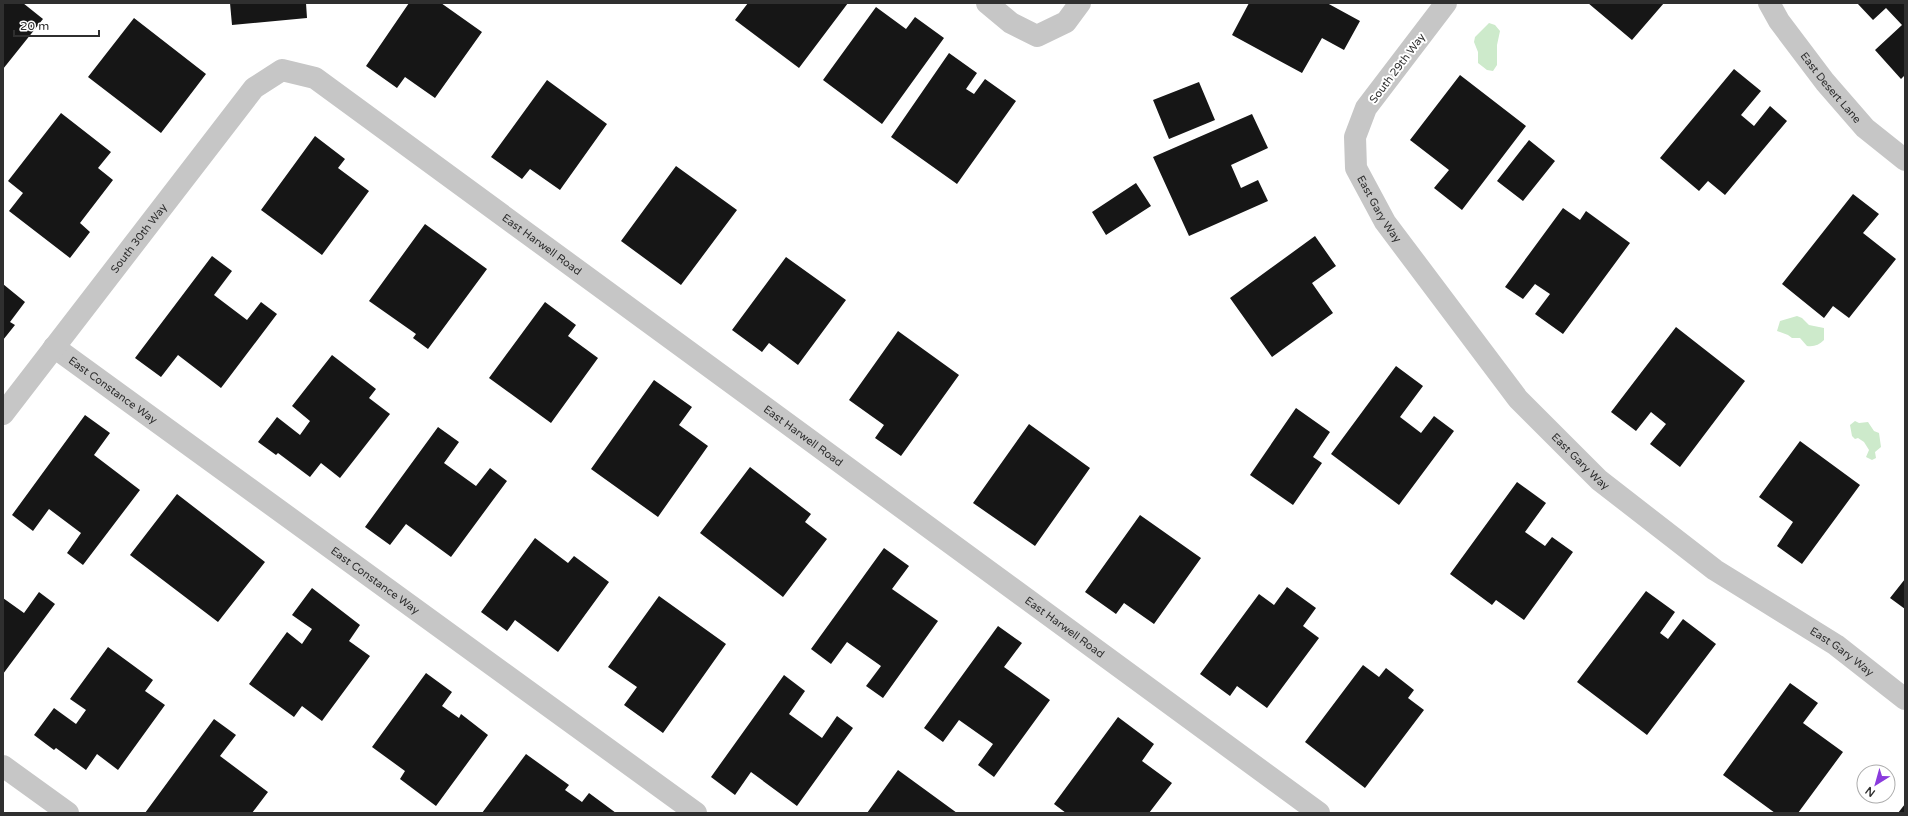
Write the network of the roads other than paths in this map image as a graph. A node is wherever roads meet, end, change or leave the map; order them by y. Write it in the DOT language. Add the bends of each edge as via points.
graph roads {
  1 [pos="987,3"];
  2 [pos="1080,3"];
  3 [pos="1446,3"];
  4 [pos="1769,3"];
  5 [pos="282,70"];
  6 [pos="1355,137"];
  7 [pos="1905,160"];
  8 [pos="54,346"];
  9 [pos="3,414"];
  10 [pos="1905,699"];
  11 [pos="3,766"];
  12 [pos="68,813"];
  13 [pos="696,813"];
  14 [pos="1318,813"];
  1 -- 2 [label="street" via="1011,23 1037,36 1066,22"];
  3 -- 6 [label="street, South 29th Way" via="1366,108"];
  4 -- 7 [label="street, East Desert Lane" via="1779,22 1825,82 1865,128"];
  5 -- 8 [label="street, South 30th Way" via="254,88"];
  5 -- 14 [label="street, East Harwell Road" via="315,78"];
  6 -- 10 [label="street, East Gary Way" via="1356,168 1385,222 1518,399 1611,490 1715,570 1836,645"];
  8 -- 9 [label="street, South 30th Way"];
  8 -- 13 [label="street, East Constance Way"];
  11 -- 12 [label="street"];
}
